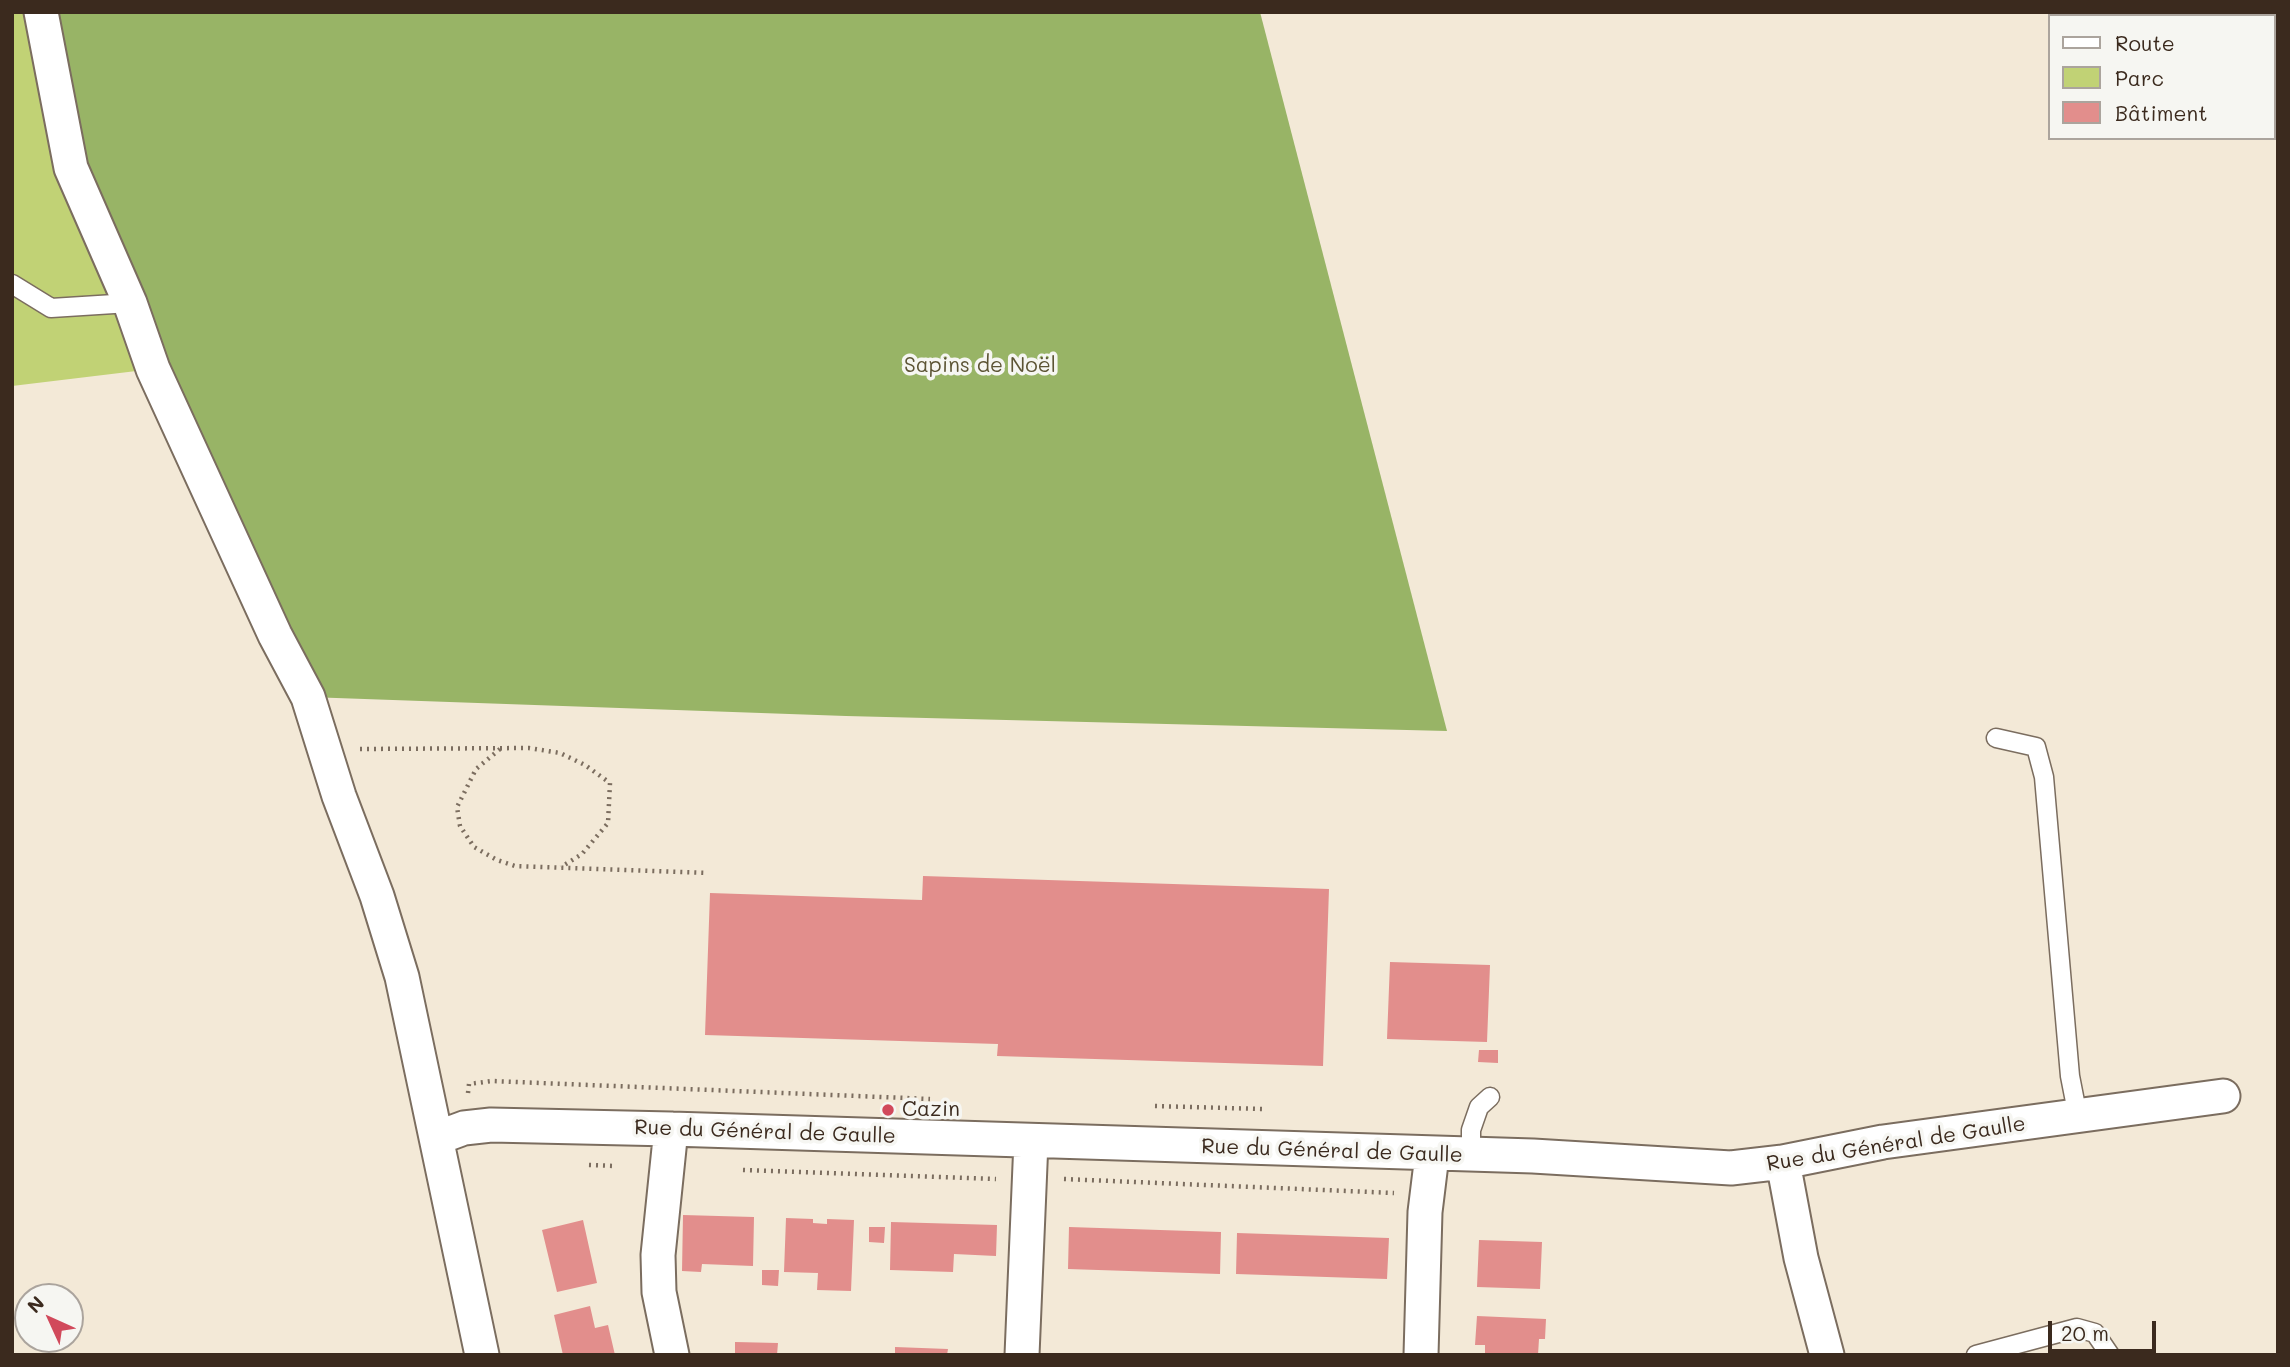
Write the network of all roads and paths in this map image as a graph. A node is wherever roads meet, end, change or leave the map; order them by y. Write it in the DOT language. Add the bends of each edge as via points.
graph roads {
  1 [pos="41,12"];
  2 [pos="12,284"];
  3 [pos="130,303"];
  4 [pos="1996,738"];
  5 [pos="324,749"];
  6 [pos="500,749"];
  7 [pos="561,867"];
  8 [pos="706,873"];
  9 [pos="469,1084"];
  10 [pos="2223,1096"];
  11 [pos="1490,1097"];
  12 [pos="931,1099"];
  13 [pos="1143,1106"];
  14 [pos="1270,1110"];
  15 [pos="2078,1117"];
  16 [pos="671,1129"];
  17 [pos="438,1138"];
  18 [pos="1031,1141"];
  19 [pos="1432,1155"];
  20 [pos="1471,1155"];
  21 [pos="1783,1162"];
  22 [pos="1053,1178"];
  23 [pos="1428,1191"];
  24 [pos="482,1355"];
  25 [pos="672,1355"];
  26 [pos="1022,1355"];
  27 [pos="1422,1355"];
  28 [pos="1827,1355"];
  29 [pos="1976,1355"];
  30 [pos="2110,1355"];
  1 -- 3 [label="street" via="71,168"];
  2 -- 3 [label="lane" via="51,309"];
  3 -- 5 [label="street" via="159,381 308,698"];
  4 -- 15 [label="lane" via="2036,747 2045,778 2070,1076"];
  5 -- 6 [label="path"];
  5 -- 17 [label="street" via="402,977"];
  6 -- 7 [label="path" via="476,769 465,787 457,807 460,826 474,846 496,860 515,866"];
  6 -- 7 [label="path" via="560,753 610,783 608,823 582,854"];
  7 -- 8 [label="path"];
  9 -- 12 [label="path" via="492,1081"];
  10 -- 15 [label="street, Rue du Général de Gaulle"];
  11 -- 20 [label="lane" via="1479,1107 1471,1130"];
  13 -- 14 [label="path"];
  15 -- 21 [label="street, Rue du Général de Gaulle" via="1883,1142"];
  16 -- 17 [label="street, Rue du Général de Gaulle" via="491,1125 464,1128"];
  16 -- 18 [label="street, Rue du Général de Gaulle"];
  16 -- 25 [label="street" via="658,1255 659,1292"];
  17 -- 24 [label="street"];
  18 -- 19 [label="street, Rue du Général de Gaulle"];
  18 -- 26 [label="street"];
  19 -- 20 [label="street, Rue du Général de Gaulle"];
  19 -- 23 [label="street"];
  20 -- 21 [label="street, Rue du Général de Gaulle" via="1642,1160 1731,1168"];
  21 -- 28 [label="street" via="1801,1258"];
  22 -- 23 [label="path"];
  23 -- 27 [label="street"];
  29 -- 30 [label="lane" via="2077,1328 2095,1333"];
}
